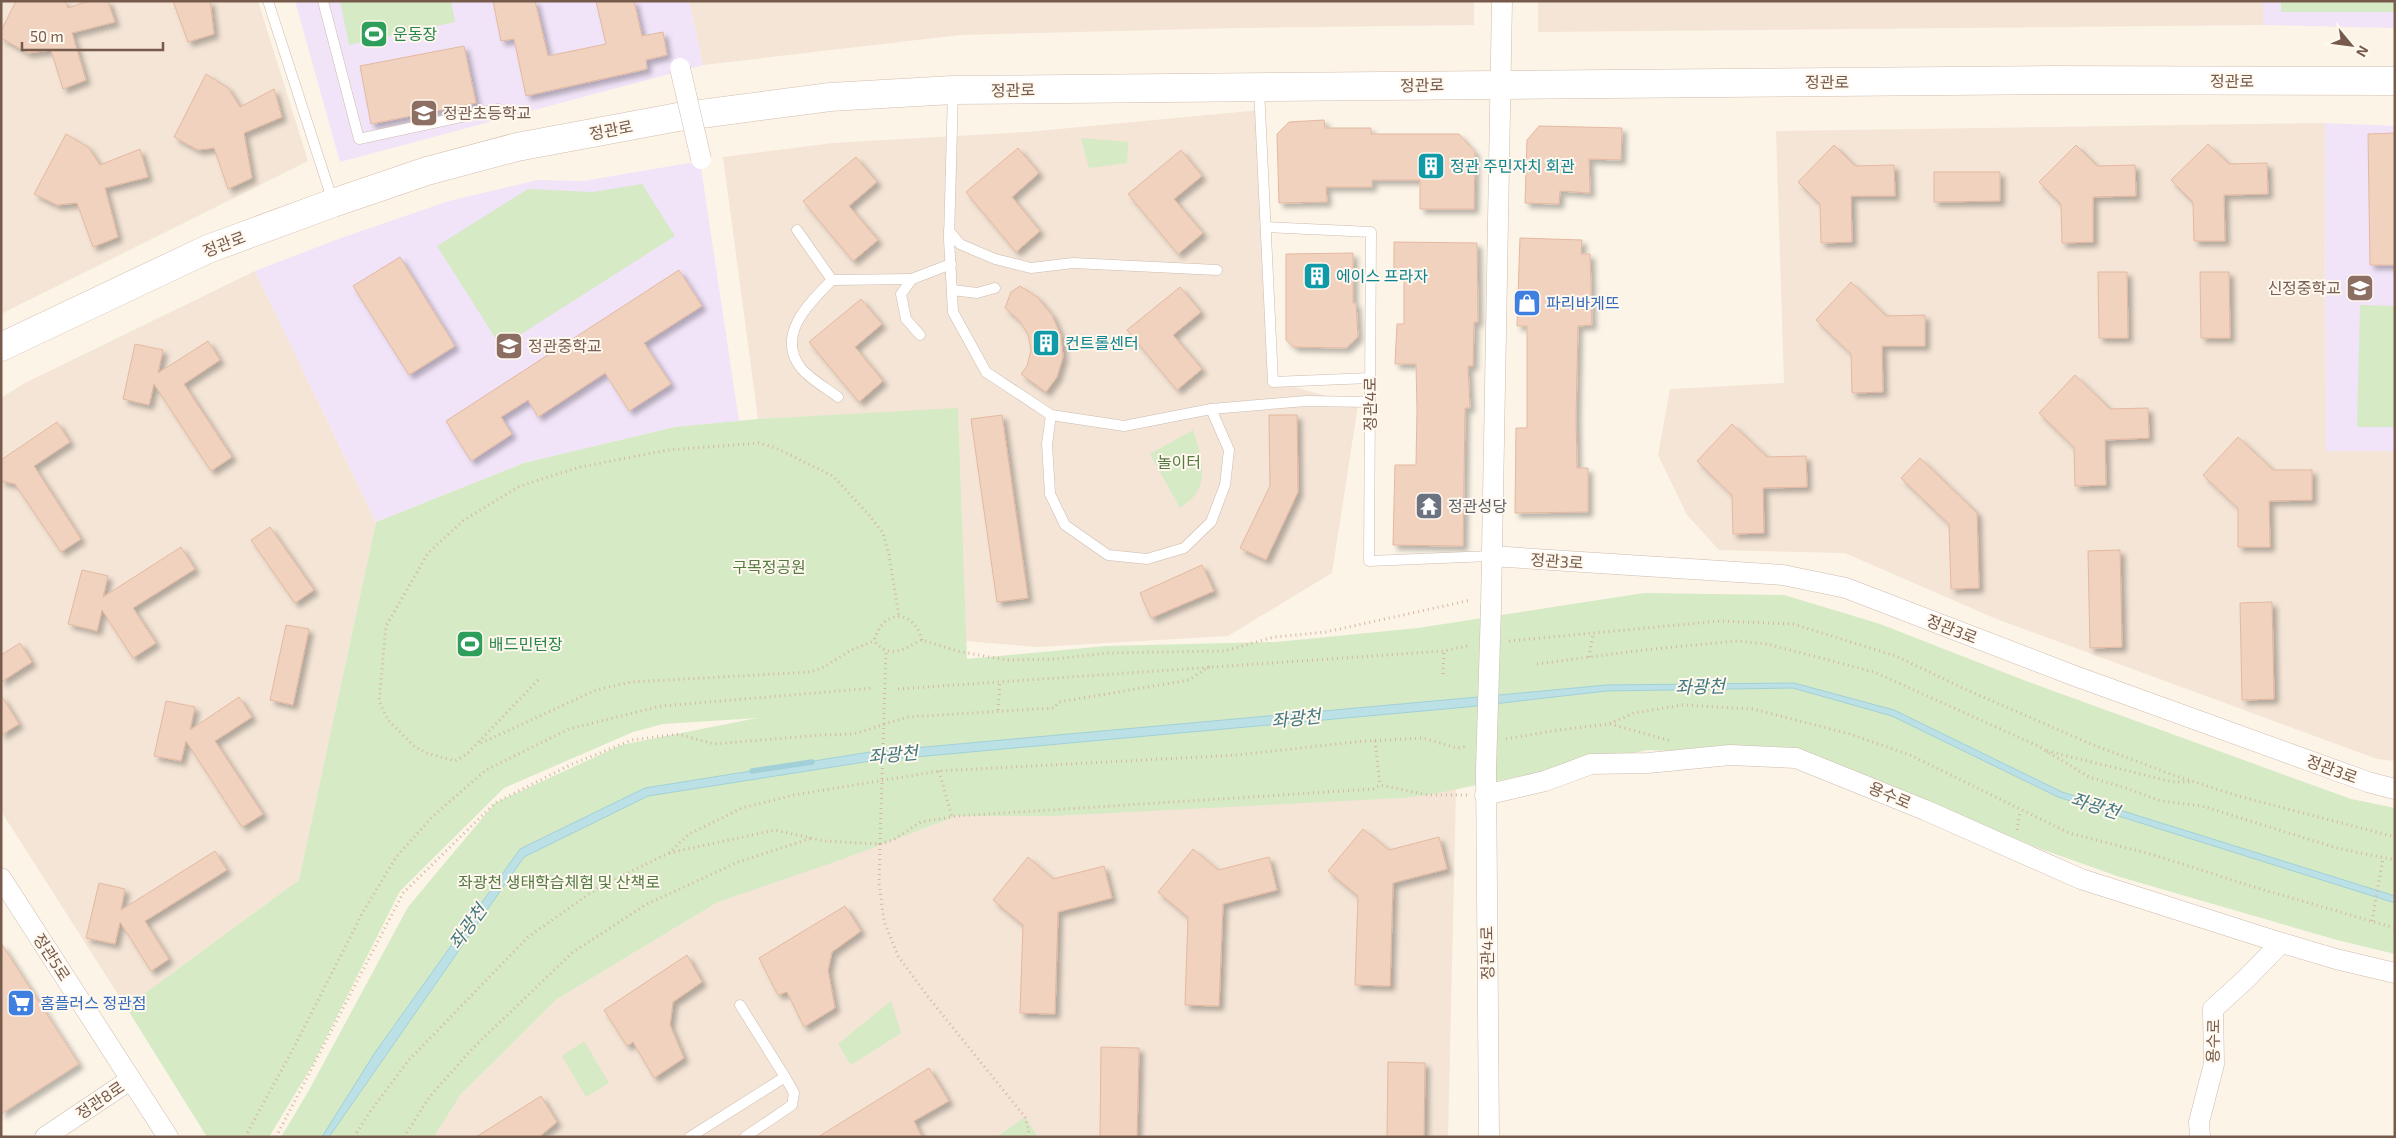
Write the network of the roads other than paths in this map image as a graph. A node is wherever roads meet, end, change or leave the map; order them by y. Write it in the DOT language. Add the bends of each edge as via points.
graph roads {
  1 [pos="268,1"];
  2 [pos="323,1"];
  3 [pos="1502,1"];
  4 [pos="680,68"];
  5 [pos="2395,81"];
  6 [pos="1503,85"];
  7 [pos="1259,87"];
  8 [pos="953,90"];
  9 [pos="498,110"];
  10 [pos="701,159"];
  11 [pos="333,203"];
  12 [pos="1266,227"];
  13 [pos="797,230"];
  14 [pos="949,231"];
  15 [pos="950,264"];
  16 [pos="1218,270"];
  17 [pos="832,280"];
  18 [pos="912,280"];
  19 [pos="995,288"];
  20 [pos="952,290"];
  21 [pos="920,335"];
  22 [pos="1,347"];
  23 [pos="1370,378"];
  24 [pos="838,397"];
  25 [pos="1370,402"];
  26 [pos="1211,408"];
  27 [pos="1052,415"];
  28 [pos="1491,556"];
  29 [pos="2395,789"];
  30 [pos="1485,795"];
  31 [pos="1,878"];
  32 [pos="2281,943"];
  33 [pos="2395,973"];
  34 [pos="740,1005"];
  35 [pos="785,1077"];
  36 [pos="130,1080"];
  37 [pos="46,1137"];
  38 [pos="168,1137"];
  39 [pos="690,1137"];
  40 [pos="744,1137"];
  41 [pos="1489,1137"];
  42 [pos="2200,1137"];
  1 -- 11 [label="lane"];
  2 -- 9 [label="lane" via="359,139"];
  3 -- 6 [label="street"];
  4 -- 10 [label="street, bridge"];
  5 -- 6 [label="street, 정관로" via="2050,80"];
  6 -- 7 [label="street, 정관로"];
  6 -- 28 [label="street"];
  7 -- 8 [label="street, 정관로"];
  7 -- 12 [label="lane"];
  8 -- 11 [label="street, 정관로" via="830,98 678,117 517,147 427,171"];
  8 -- 14 [label="lane"];
  11 -- 22 [label="street, 정관로" via="208,249"];
  12 -- 23 [label="lane, 정관4로" via="1371,232"];
  12 -- 23 [label="lane" via="1272,382"];
  13 -- 17 [label="lane"];
  14 -- 15 [label="lane"];
  14 -- 16 [label="lane" via="960,244 995,260 1031,268 1073,263"];
  15 -- 18 [label="lane"];
  15 -- 20 [label="lane"];
  17 -- 18 [label="lane"];
  17 -- 24 [label="lane" via="799,316 791,345 801,368"];
  18 -- 21 [label="lane" via="901,294 906,319"];
  19 -- 20 [label="lane" via="977,293"];
  20 -- 27 [label="lane" via="954,312 986,372"];
  23 -- 25 [label="lane, 정관4로"];
  25 -- 26 [label="lane" via="1306,401"];
  25 -- 28 [label="lane, 정관4로" via="1369,561"];
  26 -- 27 [label="lane" via="1124,426"];
  26 -- 27 [label="lane" via="1229,450 1225,485 1211,522 1184,548 1147,559 1108,555 1065,525 1050,494 1048,444"];
  28 -- 29 [label="street, 정관3로" via="1783,575 1819,581 1846,588 2075,676 2368,782"];
  28 -- 30 [label="street, 정관4로, bridge"];
  30 -- 32 [label="street, 용수로" via="1545,781 1590,764 1648,763 1730,755 1796,758 1925,810 2081,879"];
  30 -- 41 [label="street, 정관4로"];
  31 -- 36 [label="street, 정관5로"];
  32 -- 33 [label="street, 용수로"];
  32 -- 42 [label="street, 용수로" via="2213,1008 2214,1064 2200,1122"];
  34 -- 35 [label="lane"];
  35 -- 39 [label="lane"];
  35 -- 40 [label="lane" via="794,1093 792,1105"];
  36 -- 37 [label="street, 정관8로"];
  36 -- 38 [label="street, 정관5로"];
}
